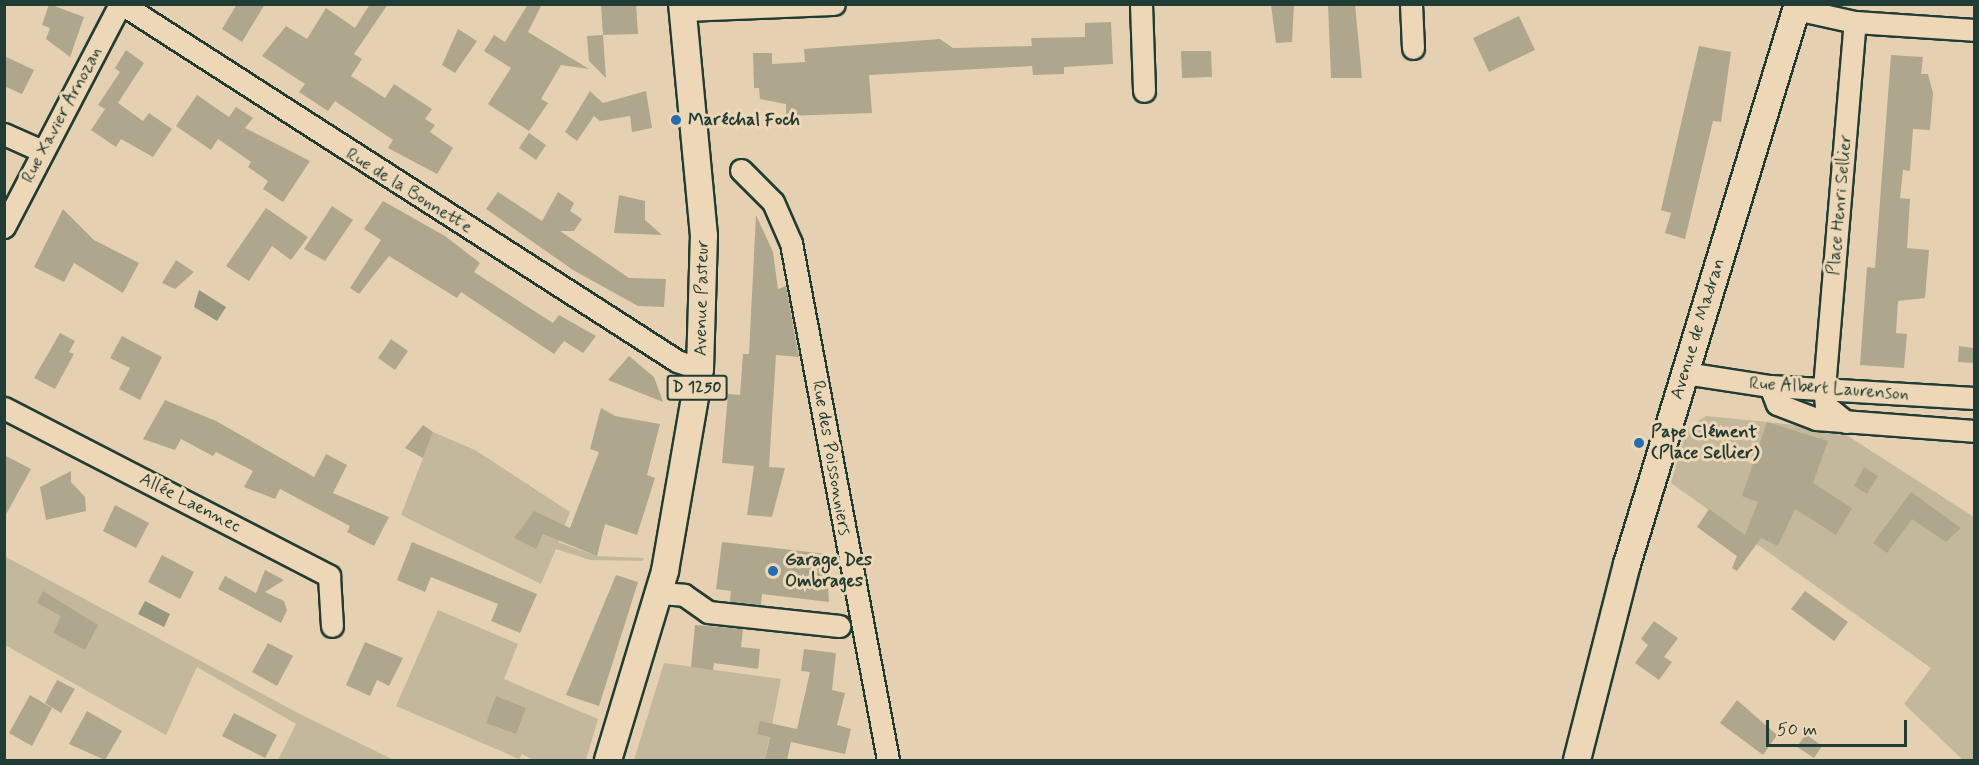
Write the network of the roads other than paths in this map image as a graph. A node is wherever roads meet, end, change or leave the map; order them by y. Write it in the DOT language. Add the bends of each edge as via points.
graph roads {
  1 [pos="121,4"];
  2 [pos="834,4"];
  3 [pos="1141,4"];
  4 [pos="1411,4"];
  5 [pos="1797,7"];
  6 [pos="682,8"];
  7 [pos="722,8"];
  8 [pos="1855,22"];
  9 [pos="1974,30"];
  10 [pos="1413,48"];
  11 [pos="1144,92"];
  12 [pos="4,134"];
  13 [pos="42,151"];
  14 [pos="741,170"];
  15 [pos="4,227"];
  16 [pos="700,369"];
  17 [pos="1685,373"];
  18 [pos="1770,386"];
  19 [pos="1824,388"];
  20 [pos="1974,398"];
  21 [pos="4,408"];
  22 [pos="1846,422"];
  23 [pos="1974,431"];
  24 [pos="658,593"];
  25 [pos="332,626"];
  26 [pos="839,626"];
  27 [pos="608,760"];
  28 [pos="888,760"];
  29 [pos="1577,760"];
  1 -- 13 [label="street, Rue Xavier Arnozan"];
  1 -- 16 [label="street, Rue de la Bonnette" via="668,354"];
  2 -- 7 [label="street"];
  3 -- 11 [label="street"];
  4 -- 10 [label="street"];
  5 -- 8 [label="street"];
  5 -- 17 [label="main road, Avenue de Madran"];
  6 -- 7 [label="street"];
  6 -- 16 [label="main road, Avenue Pasteur / D 1250" via="704,236"];
  8 -- 9 [label="street"];
  8 -- 19 [label="street, Place Henri Sellier"];
  12 -- 13 [label="street"];
  13 -- 15 [label="street, Rue Xavier Arnozan"];
  14 -- 28 [label="street, Rue des Poissonniers" via="773,202 791,243"];
  16 -- 24 [label="main road, Avenue Pasteur / D 1250" via="685,474"];
  17 -- 18 [label="street, Rue Albert Laurenson"];
  17 -- 29 [label="main road, Avenue de Madran" via="1627,564"];
  18 -- 19 [label="street, Rue Albert Laurenson"];
  18 -- 22 [label="street" via="1777,404 1790,412"];
  19 -- 20 [label="street, Rue Albert Laurenson"];
  19 -- 22 [label="street" via="1826,406"];
  21 -- 25 [label="street, Allée Laennec" via="329,576"];
  22 -- 23 [label="street"];
  24 -- 26 [label="street" via="684,595 708,612"];
  24 -- 27 [label="main road, Avenue Pasteur / D 1250"];
}
